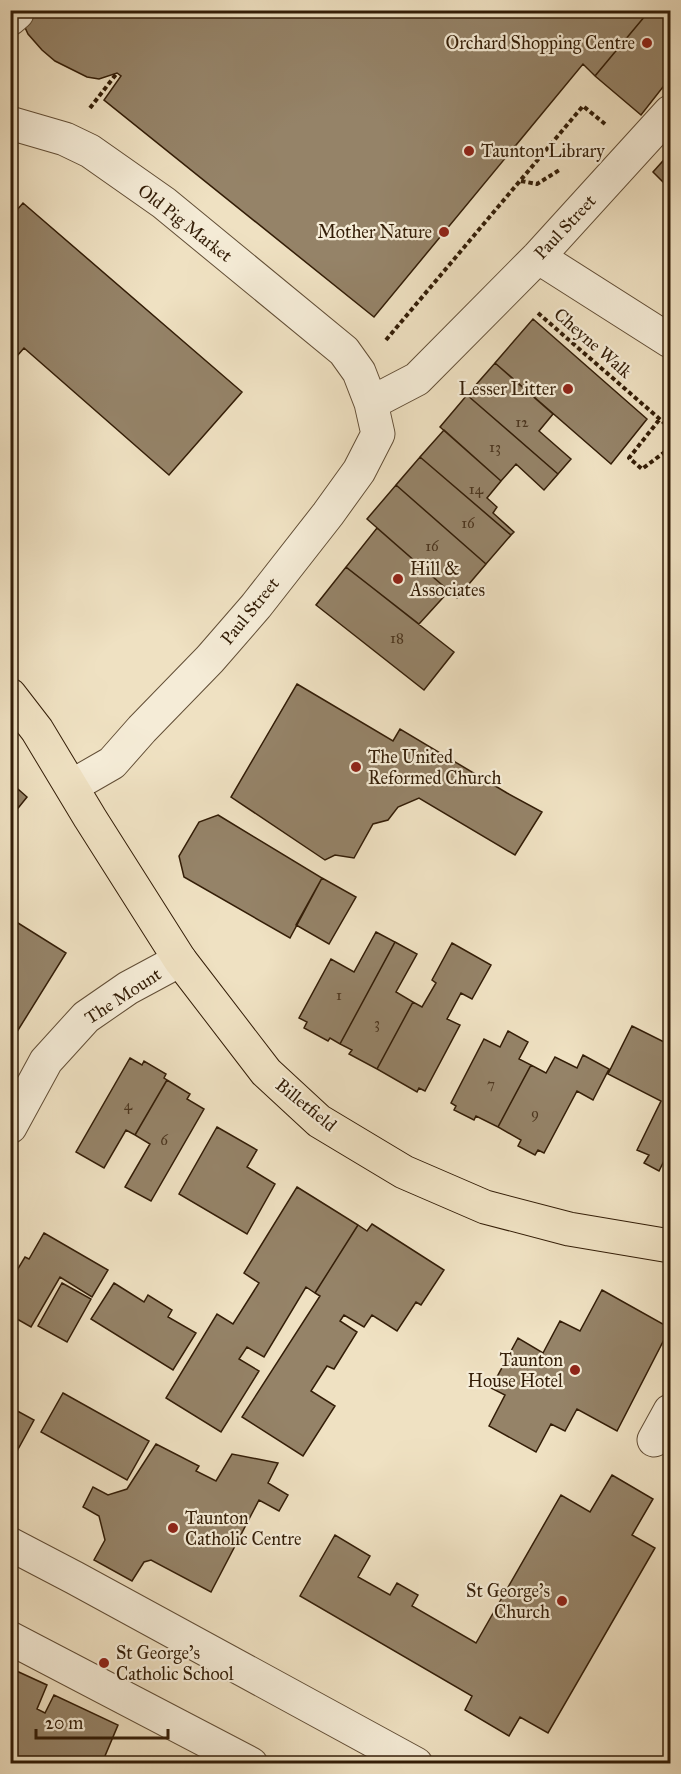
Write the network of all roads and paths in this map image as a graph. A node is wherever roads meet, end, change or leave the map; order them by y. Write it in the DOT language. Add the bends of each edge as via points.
graph roads {
  1 [pos="670,112"];
  2 [pos="10,123"];
  3 [pos="611,129"];
  4 [pos="569,162"];
  5 [pos="561,169"];
  6 [pos="564,175"];
  7 [pos="520,181"];
  8 [pos="538,258"];
  9 [pos="508,287"];
  10 [pos="670,341"];
  11 [pos="352,362"];
  12 [pos="371,403"];
  13 [pos="659,420"];
  14 [pos="670,428"];
  15 [pos="670,448"];
  16 [pos="10,694"];
  17 [pos="72,786"];
  18 [pos="180,960"];
  19 [pos="10,1126"];
  20 [pos="670,1246"];
  21 [pos="670,1411"];
  22 [pos="654,1440"];
  23 [pos="10,1544"];
  24 [pos="10,1638"];
  25 [pos="251,1764"];
  26 [pos="416,1764"];
  1 -- 8 [label="street, Paul Street"];
  2 -- 11 [label="street, Old Pig Market" via="65,139 90,151 164,203"];
  3 -- 7 [label="path" via="583,106"];
  4 -- 5 [label="path"];
  5 -- 6 [label="path"];
  5 -- 7 [label="path" via="537,184"];
  7 -- 11 [label="path"];
  8 -- 9 [label="street, Paul Street"];
  8 -- 10 [label="street"];
  9 -- 12 [label="street, Paul Street" via="417,379"];
  9 -- 13 [label="path, Cheyne Walk"];
  11 -- 12 [label="street, Paul Street"];
  12 -- 17 [label="street, Paul Street" via="378,434 359,471 328,514 210,659 112,763"];
  13 -- 14 [label="path, Cheyne Walk"];
  13 -- 15 [label="path" via="628,458 642,469"];
  16 -- 17 [label="main road, Billetfield"];
  17 -- 18 [label="main road, Billetfield"];
  18 -- 19 [label="street, The Mount" via="128,988 86,1017 46,1061"];
  18 -- 20 [label="main road, Billetfield" via="266,1072 319,1121 404,1172 495,1209 569,1229"];
  21 -- 22 [label="street"];
  23 -- 26 [label="street"];
  24 -- 25 [label="street"];
}
